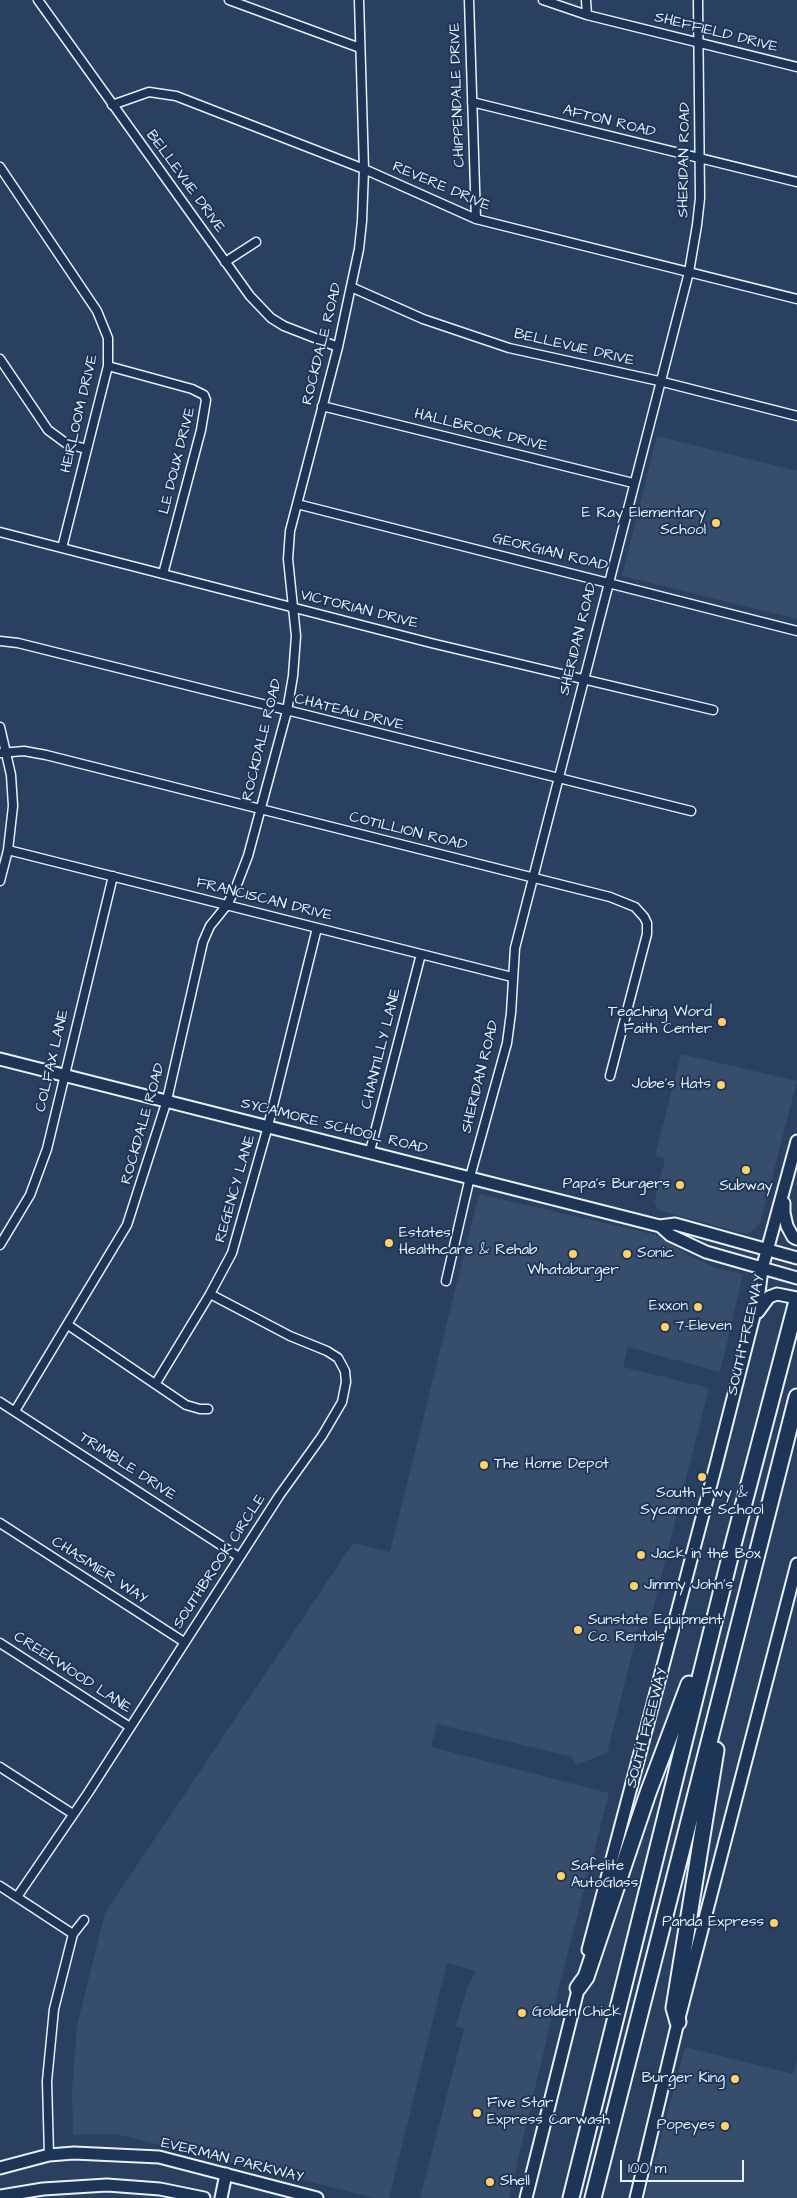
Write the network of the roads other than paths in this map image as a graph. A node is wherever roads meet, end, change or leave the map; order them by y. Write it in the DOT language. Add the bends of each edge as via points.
graph roads {
  1 [pos="38,0"];
  2 [pos="229,0"];
  3 [pos="359,0"];
  4 [pos="469,0"];
  5 [pos="543,0"];
  6 [pos="586,0"];
  7 [pos="698,0"];
  8 [pos="587,15"];
  9 [pos="700,43"];
  10 [pos="360,48"];
  11 [pos="797,67"];
  12 [pos="472,102"];
  13 [pos="112,105"];
  14 [pos="700,159"];
  15 [pos="0,167"];
  16 [pos="364,169"];
  17 [pos="797,182"];
  18 [pos="476,219"];
  19 [pos="256,242"];
  20 [pos="225,262"];
  21 [pos="688,272"];
  22 [pos="351,286"];
  23 [pos="797,299"];
  24 [pos="338,347"];
  25 [pos="0,359"];
  26 [pos="108,366"];
  27 [pos="659,381"];
  28 [pos="322,406"];
  29 [pos="797,416"];
  30 [pos="86,449"];
  31 [pos="633,483"];
  32 [pos="296,504"];
  33 [pos="0,532"];
  34 [pos="62,548"];
  35 [pos="163,574"];
  36 [pos="608,582"];
  37 [pos="294,608"];
  38 [pos="797,631"];
  39 [pos="0,641"];
  40 [pos="583,680"];
  41 [pos="713,710"];
  42 [pos="287,711"];
  43 [pos="0,727"];
  44 [pos="4,753"];
  45 [pos="558,779"];
  46 [pos="261,809"];
  47 [pos="691,811"];
  48 [pos="8,850"];
  49 [pos="113,876"];
  50 [pos="532,877"];
  51 [pos="0,881"];
  52 [pos="226,905"];
  53 [pos="317,928"];
  54 [pos="421,954"];
  55 [pos="512,977"];
  56 [pos="0,1059"];
  57 [pos="64,1075"];
  58 [pos="610,1076"];
  59 [pos="167,1100"];
  60 [pos="268,1126"];
  61 [pos="797,1141"];
  62 [pos="370,1152"];
  63 [pos="470,1177"];
  64 [pos="784,1193"];
  65 [pos="660,1226"];
  66 [pos="797,1239"];
  67 [pos="0,1245"];
  68 [pos="768,1250"];
  69 [pos="797,1258"];
  70 [pos="762,1269"];
  71 [pos="797,1278"];
  72 [pos="446,1281"];
  73 [pos="210,1294"];
  74 [pos="797,1300"];
  75 [pos="753,1319"];
  76 [pos="68,1326"];
  77 [pos="156,1383"];
  78 [pos="797,1397"];
  79 [pos="0,1402"];
  80 [pos="208,1409"];
  81 [pos="15,1412"];
  82 [pos="0,1523"];
  83 [pos="733,1546"];
  84 [pos="239,1557"];
  85 [pos="797,1564"];
  86 [pos="735,1639"];
  87 [pos="184,1642"];
  88 [pos="0,1643"];
  89 [pos="130,1727"];
  90 [pos="0,1767"];
  91 [pos="73,1814"];
  92 [pos="0,1886"];
  93 [pos="17,1897"];
  94 [pos="84,1920"];
  95 [pos="73,1934"];
  96 [pos="578,1988"];
  97 [pos="678,2022"];
  98 [pos="49,2155"];
  99 [pos="0,2168"];
  100 [pos="226,2174"];
  101 [pos="0,2196"];
  102 [pos="526,2197"];
  103 [pos="204,2198"];
  104 [pos="220,2198"];
  105 [pos="317,2198"];
  106 [pos="571,2198"];
  107 [pos="593,2198"];
  108 [pos="636,2198"];
  1 -- 13 [label="street, BELLEVUE DRIVE"];
  2 -- 10 [label="street"];
  3 -- 10 [label="street, ROCKDALE ROAD"];
  4 -- 12 [label="street, CHIPPENDALE DRIVE"];
  5 -- 8 [label="street, SHEFFIELD DRIVE"];
  6 -- 8 [label="street"];
  7 -- 9 [label="street, SHERIDAN ROAD"];
  8 -- 9 [label="street, SHEFFIELD DRIVE"];
  9 -- 11 [label="street, SHEFFIELD DRIVE"];
  9 -- 14 [label="street, SHERIDAN ROAD"];
  10 -- 16 [label="street, ROCKDALE ROAD"];
  12 -- 14 [label="street, AFTON ROAD"];
  12 -- 18 [label="street, CHIPPENDALE DRIVE"];
  13 -- 16 [label="street, REVERE DRIVE" via="149,92 176,96"];
  13 -- 20 [label="street, BELLEVUE DRIVE"];
  14 -- 17 [label="street, AFTON ROAD"];
  14 -- 21 [label="street, SHERIDAN ROAD" via="697,225"];
  15 -- 26 [label="street, HEIRLOOM DRIVE" via="97,311 108,338"];
  16 -- 18 [label="street, REVERE DRIVE"];
  16 -- 22 [label="street, ROCKDALE ROAD" via="362,221"];
  18 -- 21 [label="street, REVERE DRIVE"];
  19 -- 20 [label="street"];
  20 -- 24 [label="street, BELLEVUE DRIVE" via="271,318 298,333"];
  21 -- 23 [label="street, REVERE DRIVE"];
  21 -- 27 [label="street, SHERIDAN ROAD"];
  22 -- 24 [label="street, ROCKDALE ROAD"];
  22 -- 27 [label="street, BELLEVUE DRIVE" via="423,319 509,348"];
  24 -- 28 [label="street, ROCKDALE ROAD"];
  25 -- 30 [label="street" via="48,430 67,444"];
  26 -- 30 [label="street, HEIRLOOM DRIVE"];
  26 -- 35 [label="street, LE DOUX DRIVE" via="192,389 204,395 206,400"];
  27 -- 29 [label="street, BELLEVUE DRIVE"];
  27 -- 31 [label="street, SHERIDAN ROAD"];
  28 -- 31 [label="street, HALLBROOK DRIVE"];
  28 -- 32 [label="street, ROCKDALE ROAD"];
  30 -- 34 [label="street, HEIRLOOM DRIVE"];
  31 -- 36 [label="street, SHERIDAN ROAD"];
  32 -- 36 [label="street, GEORGIAN ROAD"];
  32 -- 37 [label="street, ROCKDALE ROAD" via="288,546"];
  33 -- 34 [label="street, VICTORIAN DRIVE"];
  34 -- 35 [label="street, VICTORIAN DRIVE"];
  35 -- 37 [label="street, VICTORIAN DRIVE"];
  36 -- 38 [label="street, GEORGIAN ROAD"];
  36 -- 40 [label="street, SHERIDAN ROAD"];
  37 -- 40 [label="street, VICTORIAN DRIVE"];
  37 -- 42 [label="street, ROCKDALE ROAD" via="296,636"];
  39 -- 42 [label="street, CHATEAU DRIVE"];
  40 -- 41 [label="street, VICTORIAN DRIVE"];
  40 -- 45 [label="street, SHERIDAN ROAD"];
  42 -- 45 [label="street, CHATEAU DRIVE"];
  42 -- 46 [label="street, ROCKDALE ROAD"];
  43 -- 44 [label="street"];
  44 -- 46 [label="street, COTILLION ROAD" via="24,751 46,755"];
  44 -- 48 [label="street" via="11,775 13,806"];
  45 -- 47 [label="street, CHATEAU DRIVE"];
  45 -- 50 [label="street, SHERIDAN ROAD"];
  46 -- 50 [label="street, COTILLION ROAD"];
  46 -- 52 [label="street, ROCKDALE ROAD" via="248,856"];
  48 -- 49 [label="street, FRANCISCAN DRIVE"];
  48 -- 51 [label="street"];
  49 -- 52 [label="street, FRANCISCAN DRIVE"];
  49 -- 57 [label="street, COLFAX LANE"];
  50 -- 55 [label="street, SHERIDAN ROAD" via="515,948"];
  50 -- 58 [label="street, COTILLION ROAD" via="610,897 635,907 647,923 642,957"];
  52 -- 53 [label="street, FRANCISCAN DRIVE"];
  52 -- 59 [label="street, ROCKDALE ROAD" via="210,926 203,942"];
  53 -- 54 [label="street, FRANCISCAN DRIVE"];
  53 -- 60 [label="street, REGENCY LANE"];
  54 -- 55 [label="street, FRANCISCAN DRIVE"];
  54 -- 62 [label="street, CHANTILLY LANE"];
  55 -- 63 [label="street, SHERIDAN ROAD" via="507,1043"];
  56 -- 57 [label="main road, SYCAMORE SCHOOL ROAD"];
  57 -- 59 [label="main road, SYCAMORE SCHOOL ROAD"];
  57 -- 67 [label="street, COLFAX LANE" via="47,1148 30,1195"];
  59 -- 60 [label="main road, SYCAMORE SCHOOL ROAD"];
  59 -- 76 [label="street, ROCKDALE ROAD" via="127,1225"];
  60 -- 62 [label="main road, SYCAMORE SCHOOL ROAD"];
  60 -- 73 [label="street, REGENCY LANE" via="232,1253"];
  61 -- 64 [label="main road, SOUTH FREEWAY"];
  62 -- 63 [label="main road, SYCAMORE SCHOOL ROAD"];
  63 -- 65 [label="main road, SYCAMORE SCHOOL ROAD"];
  63 -- 72 [label="street, SHERIDAN ROAD"];
  64 -- 66 [label="main road" via="784,1214 793,1237"];
  64 -- 68 [label="main road, SOUTH FREEWAY"];
  65 -- 68 [label="main road, SYCAMORE SCHOOL ROAD" via="675,1224"];
  65 -- 70 [label="main road, SYCAMORE SCHOOL ROAD" via="670,1235 706,1252"];
  68 -- 69 [label="main road, SYCAMORE SCHOOL ROAD"];
  68 -- 70 [label="main road, SOUTH FREEWAY"];
  70 -- 71 [label="main road, SYCAMORE SCHOOL ROAD"];
  70 -- 75 [label="main road, SOUTH FREEWAY"];
  73 -- 77 [label="street, REGENCY LANE"];
  73 -- 84 [label="street, SOUTHBROOK CIRCLE" via="290,1336 327,1351 338,1358 345,1371 345,1393 335,1417"];
  74 -- 75 [label="main road" via="777,1294 769,1297"];
  74 -- 83 [label="highway"];
  75 -- 96 [label="main road, SOUTH FREEWAY"];
  76 -- 77 [label="street"];
  76 -- 81 [label="street, ROCKDALE ROAD"];
  77 -- 80 [label="street" via="186,1405"];
  78 -- 86 [label="highway"];
  79 -- 81 [label="street, TRIMBLE DRIVE"];
  81 -- 84 [label="street, TRIMBLE DRIVE"];
  82 -- 87 [label="street, CHASMIER WAY"];
  83 -- 96 [label="highway" via="723,1561 686,1695 648,1793 586,1978"];
  83 -- 106 [label="highway"];
  84 -- 87 [label="street, SOUTHBROOK CIRCLE"];
  85 -- 97 [label="main road"];
  86 -- 97 [label="highway" via="735,1666 713,1765 674,2008"];
  86 -- 107 [label="highway"];
  87 -- 89 [label="street, SOUTHBROOK CIRCLE"];
  88 -- 89 [label="street, CREEKWOOD LANE"];
  89 -- 91 [label="street, SOUTHBROOK CIRCLE"];
  90 -- 91 [label="street"];
  91 -- 93 [label="street, SOUTHBROOK CIRCLE"];
  92 -- 93 [label="street"];
  93 -- 95 [label="street"];
  94 -- 95 [label="street"];
  95 -- 98 [label="street" via="54,2009 47,2081"];
  96 -- 102 [label="main road, SOUTH FREEWAY"];
  97 -- 108 [label="main road"];
  98 -- 99 [label="main road, EVERMAN PARKWAY"];
  98 -- 100 [label="main road, EVERMAN PARKWAY" via="115,2153 159,2157"];
  100 -- 104 [label="main road"];
  100 -- 105 [label="main road, EVERMAN PARKWAY"];
  101 -- 103 [label="main road" via="43,2189 107,2185 160,2189"];
}
